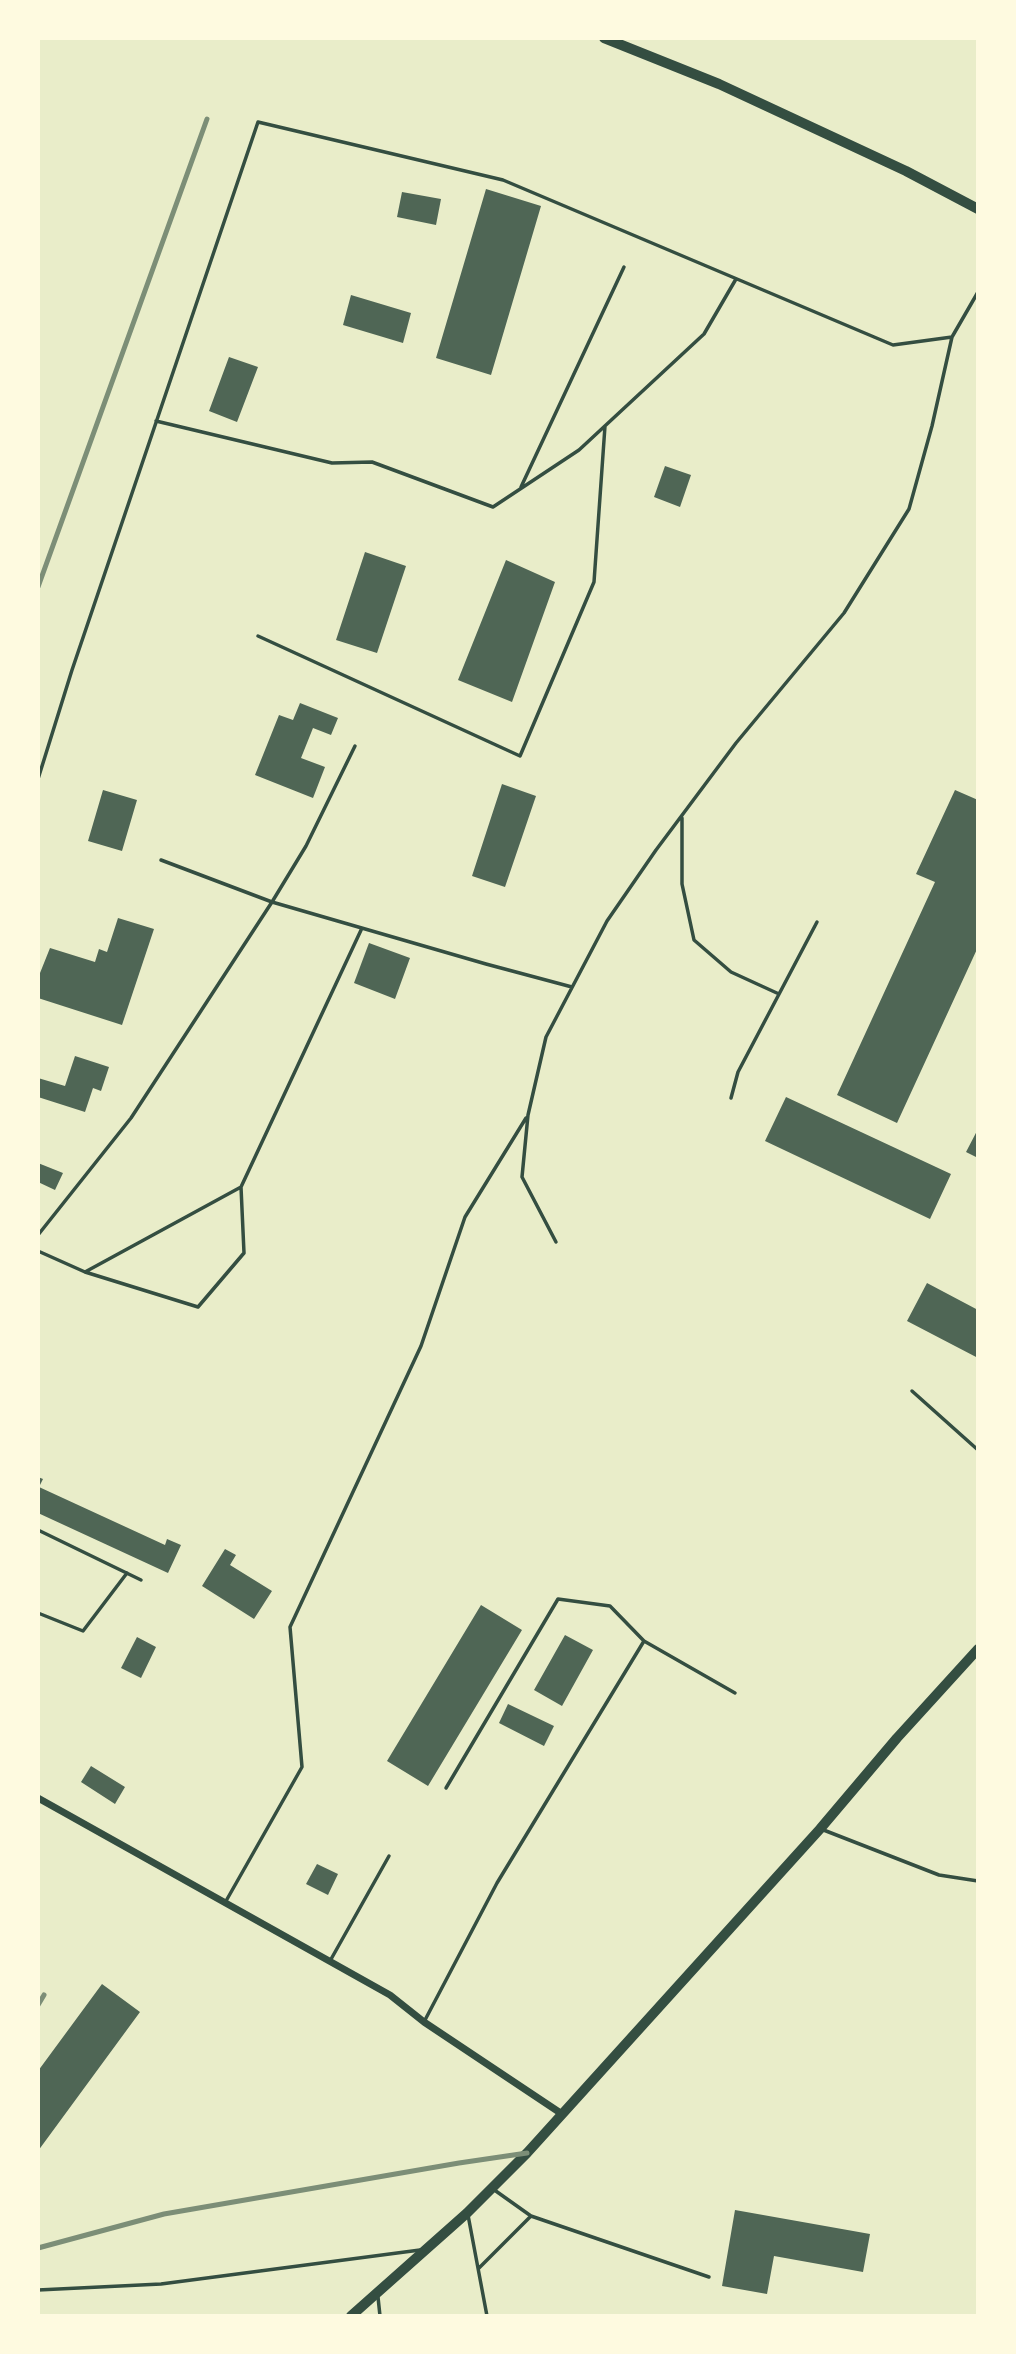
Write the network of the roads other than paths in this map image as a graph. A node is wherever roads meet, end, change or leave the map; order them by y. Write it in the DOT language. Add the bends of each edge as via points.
graph roads {
  1 [pos="604,38"];
  2 [pos="978,209"];
  3 [pos="624,267"];
  4 [pos="736,279"];
  5 [pos="978,292"];
  6 [pos="952,337"];
  7 [pos="156,421"];
  8 [pos="604,426"];
  9 [pos="521,488"];
  10 [pos="258,636"];
  11 [pos="355,746"];
  12 [pos="38,779"];
  13 [pos="682,816"];
  14 [pos="161,860"];
  15 [pos="272,902"];
  16 [pos="817,922"];
  17 [pos="362,928"];
  18 [pos="572,987"];
  19 [pos="779,994"];
  20 [pos="731,1098"];
  21 [pos="528,1115"];
  22 [pos="241,1187"];
  23 [pos="38,1235"];
  24 [pos="555,1242"];
  25 [pos="38,1251"];
  26 [pos="85,1272"];
  27 [pos="912,1391"];
  28 [pos="978,1450"];
  29 [pos="38,1530"];
  30 [pos="127,1573"];
  31 [pos="141,1580"];
  32 [pos="38,1613"];
  33 [pos="644,1641"];
  34 [pos="978,1649"];
  35 [pos="735,1693"];
  36 [pos="446,1788"];
  37 [pos="38,1798"];
  38 [pos="820,1829"];
  39 [pos="389,1856"];
  40 [pos="978,1881"];
  41 [pos="225,1903"];
  42 [pos="330,1961"];
  43 [pos="424,2022"];
  44 [pos="562,2113"];
  45 [pos="493,2189"];
  46 [pos="467,2213"];
  47 [pos="531,2216"];
  48 [pos="426,2249"];
  49 [pos="479,2268"];
  50 [pos="709,2277"];
  51 [pos="38,2290"];
  52 [pos="377,2291"];
  53 [pos="351,2315"];
  54 [pos="380,2315"];
  55 [pos="487,2315"];
  1 -- 2 [label="street" via="719,84"];
  3 -- 9 [label="lane"];
  4 -- 6 [label="lane" via="893,345"];
  4 -- 7 [label="lane" via="503,180 258,121"];
  4 -- 8 [label="lane" via="704,334"];
  5 -- 6 [label="lane"];
  6 -- 13 [label="lane" via="909,509 844,613"];
  7 -- 9 [label="lane" via="332,463 372,462 493,507"];
  7 -- 12 [label="lane"];
  8 -- 9 [label="lane" via="579,450"];
  8 -- 10 [label="lane" via="594,582 520,756"];
  11 -- 15 [label="lane" via="306,846"];
  13 -- 18 [label="lane" via="607,921"];
  13 -- 19 [label="lane" via="682,884 694,940 731,972"];
  14 -- 15 [label="lane"];
  15 -- 17 [label="lane"];
  15 -- 23 [label="lane" via="131,1118"];
  16 -- 19 [label="lane"];
  17 -- 18 [label="lane"];
  17 -- 22 [label="lane"];
  18 -- 21 [label="lane" via="546,1037"];
  19 -- 20 [label="lane" via="738,1072"];
  21 -- 24 [label="lane" via="522,1177"];
  21 -- 41 [label="lane" via="465,1217 421,1346 290,1627 302,1767"];
  22 -- 26 [label="lane"];
  22 -- 26 [label="lane" via="244,1253 198,1307"];
  25 -- 26 [label="lane"];
  27 -- 28 [label="lane"];
  29 -- 30 [label="lane"];
  30 -- 31 [label="lane"];
  30 -- 32 [label="lane" via="83,1631"];
  33 -- 35 [label="lane"];
  33 -- 36 [label="lane" via="610,1606 558,1599"];
  33 -- 43 [label="lane" via="497,1883"];
  34 -- 38 [label="street"];
  37 -- 41 [label="street"];
  38 -- 40 [label="lane" via="939,1875"];
  38 -- 44 [label="street"];
  39 -- 42 [label="lane"];
  41 -- 42 [label="street"];
  42 -- 43 [label="street" via="390,1995"];
  43 -- 44 [label="street"];
  44 -- 45 [label="street"];
  45 -- 46 [label="street"];
  45 -- 47 [label="lane"];
  46 -- 48 [label="street"];
  46 -- 49 [label="lane"];
  47 -- 49 [label="lane"];
  47 -- 50 [label="lane"];
  48 -- 51 [label="lane" via="162,2284"];
  48 -- 52 [label="street"];
  49 -- 55 [label="lane"];
  52 -- 53 [label="street"];
  52 -- 54 [label="lane"];
}
